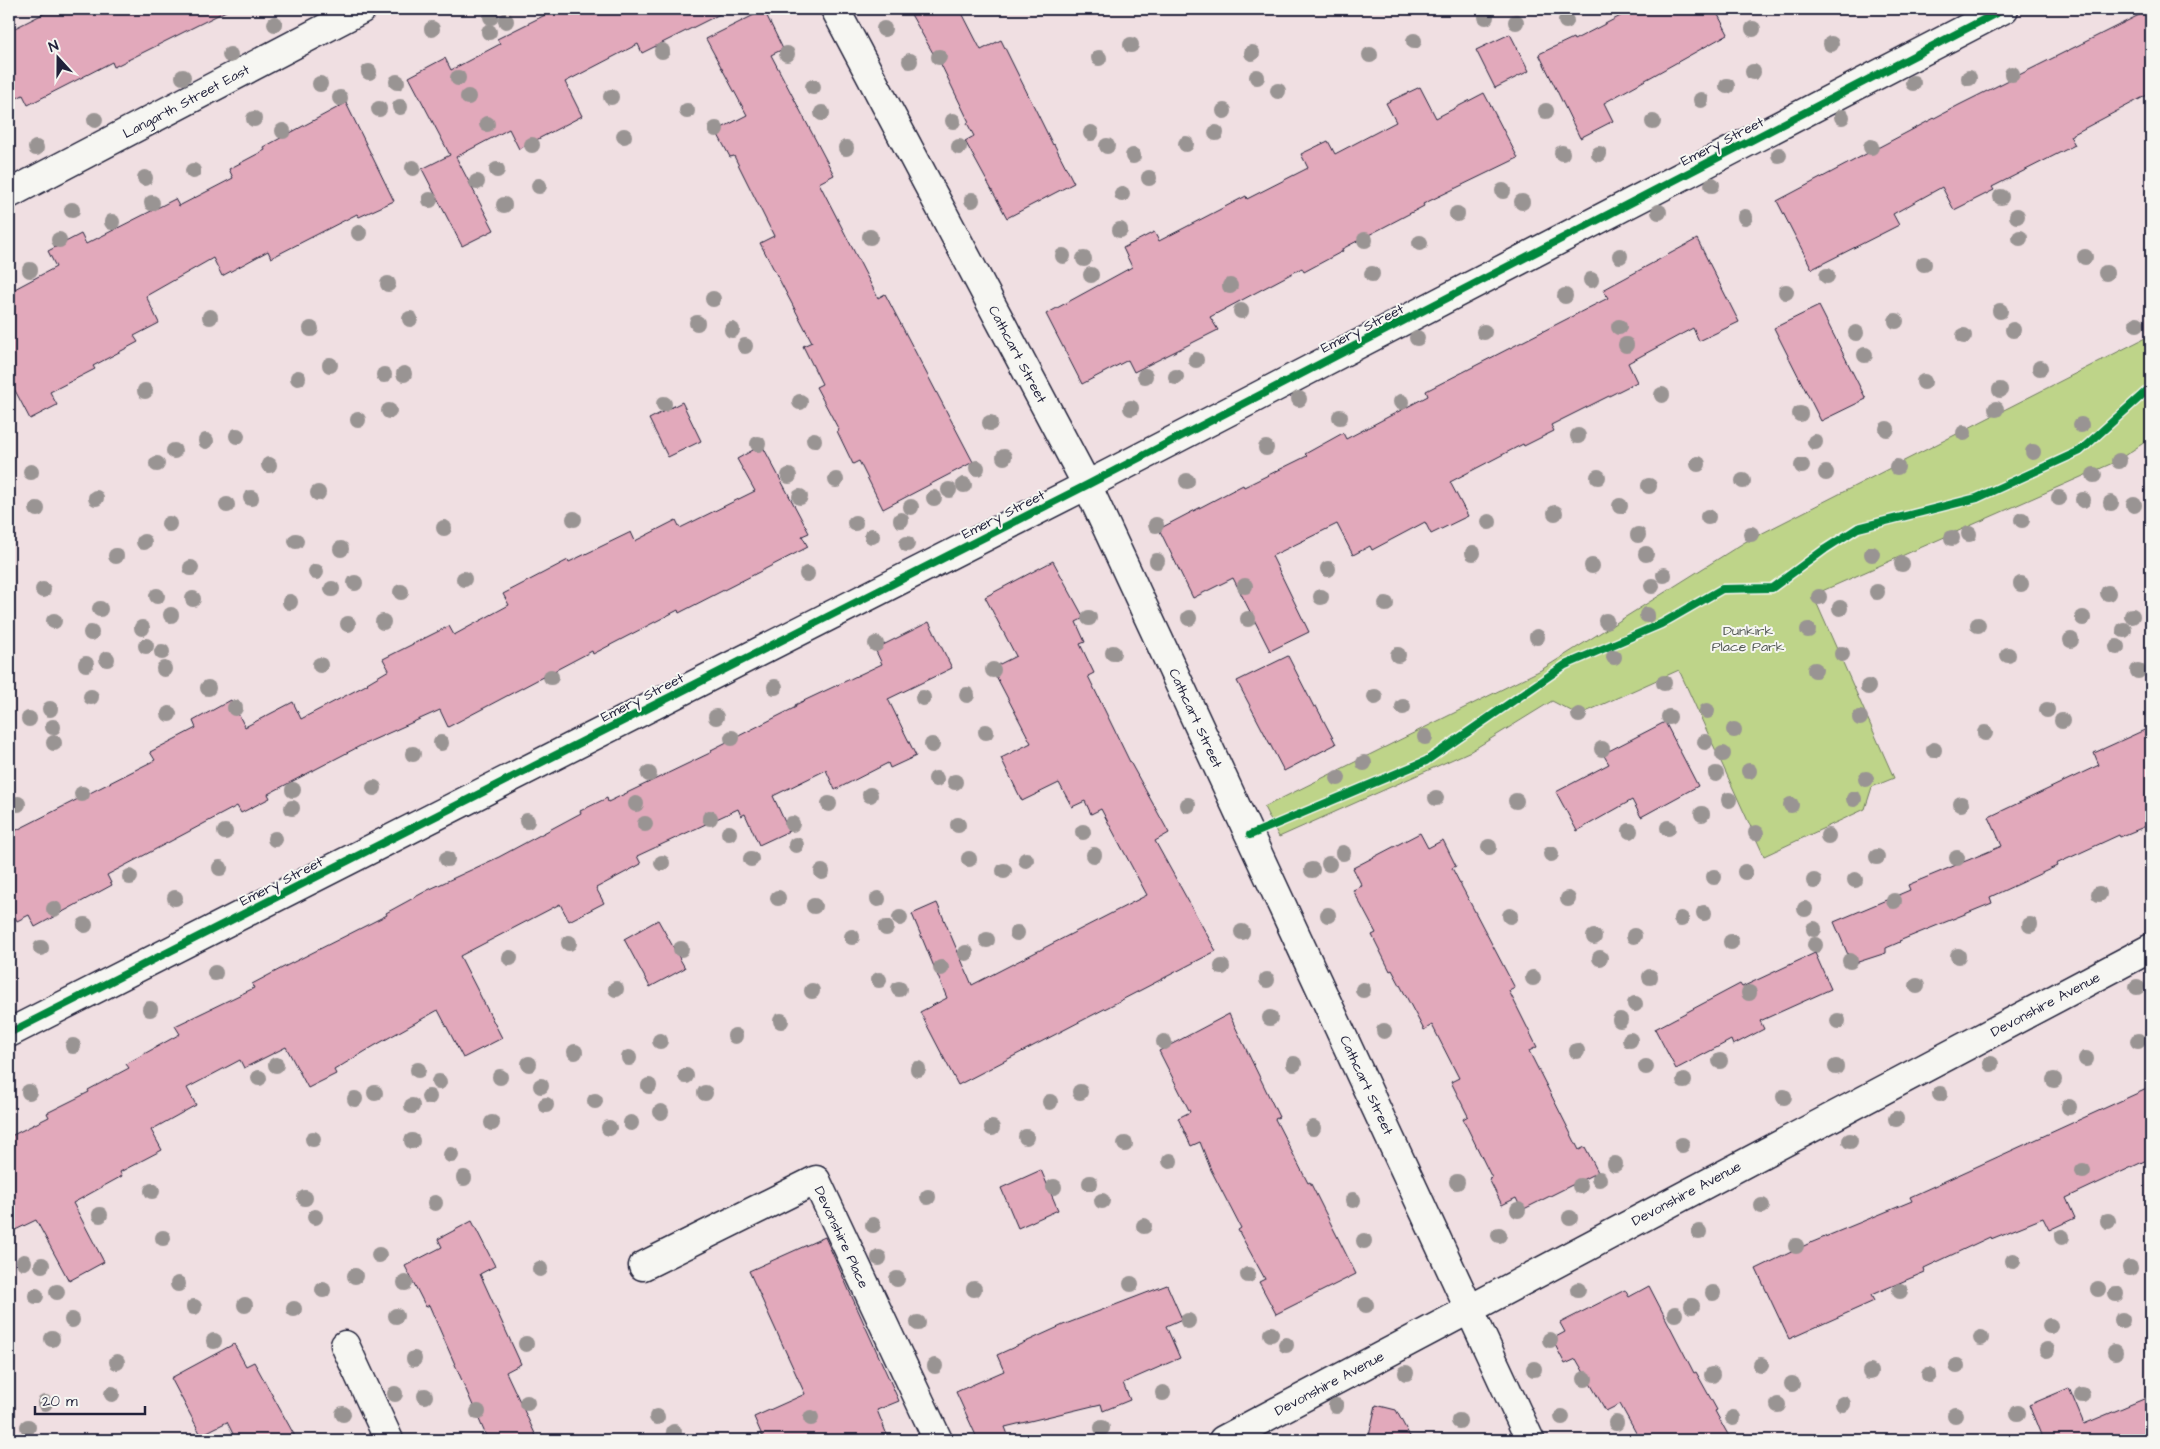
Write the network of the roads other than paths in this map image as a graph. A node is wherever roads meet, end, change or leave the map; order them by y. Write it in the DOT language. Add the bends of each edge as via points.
graph roads {
  1 [pos="362,9"];
  2 [pos="835,9"];
  3 [pos="2004,9"];
  4 [pos="9,194"];
  5 [pos="1087,485"];
  6 [pos="2151,948"];
  7 [pos="9,1033"];
  8 [pos="643,1266"];
  9 [pos="1470,1308"];
  10 [pos="345,1345"];
  11 [pos="389,1440"];
  12 [pos="938,1440"];
  13 [pos="1223,1440"];
  14 [pos="1530,1440"];
  1 -- 4 [label="street, Langarth Street East"];
  2 -- 5 [label="street, Cathcart Street"];
  3 -- 5 [label="street, Emery Street"];
  5 -- 7 [label="street, Emery Street"];
  5 -- 9 [label="street, Cathcart Street"];
  6 -- 9 [label="street, Devonshire Avenue"];
  8 -- 12 [label="street, Devonshire Place" via="816,1180"];
  9 -- 13 [label="street, Devonshire Avenue"];
  9 -- 14 [label="street, Cathcart Street"];
  10 -- 11 [label="street"];
}
